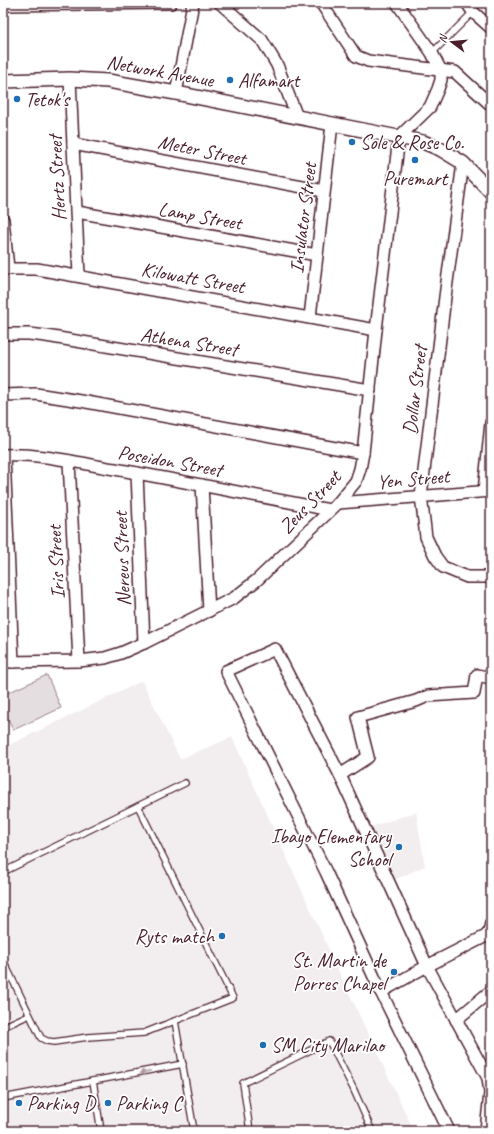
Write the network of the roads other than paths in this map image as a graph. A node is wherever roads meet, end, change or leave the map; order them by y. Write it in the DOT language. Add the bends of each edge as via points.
graph roads {
  1 [pos="171,3"];
  2 [pos="193,3"];
  3 [pos="220,3"];
  4 [pos="321,3"];
  5 [pos="397,3"];
  6 [pos="3,5"];
  7 [pos="470,8"];
  8 [pos="491,28"];
  9 [pos="432,53"];
  10 [pos="442,71"];
  11 [pos="70,79"];
  12 [pos="3,81"];
  13 [pos="176,93"];
  14 [pos="491,105"];
  15 [pos="297,117"];
  16 [pos="332,124"];
  17 [pos="399,137"];
  18 [pos="73,144"];
  19 [pos="463,163"];
  20 [pos="324,191"];
  21 [pos="491,192"];
  22 [pos="77,212"];
  23 [pos="3,220"];
  24 [pos="317,255"];
  25 [pos="5,268"];
  26 [pos="79,276"];
  27 [pos="310,318"];
  28 [pos="376,330"];
  29 [pos="3,334"];
  30 [pos="370,390"];
  31 [pos="3,395"];
  32 [pos="491,423"];
  33 [pos="363,452"];
  34 [pos="4,455"];
  35 [pos="69,461"];
  36 [pos="137,473"];
  37 [pos="202,485"];
  38 [pos="487,491"];
  39 [pos="421,496"];
  40 [pos="334,507"];
  41 [pos="491,577"];
  42 [pos="209,611"];
  43 [pos="144,643"];
  44 [pos="79,661"];
  45 [pos="8,662"];
  46 [pos="491,678"];
  47 [pos="340,775"];
  48 [pos="185,783"];
  49 [pos="138,806"];
  50 [pos="3,872"];
  51 [pos="491,923"];
  52 [pos="3,960"];
  53 [pos="427,966"];
  54 [pos="381,992"];
  55 [pos="491,992"];
  56 [pos="29,1015"];
  57 [pos="456,1020"];
  58 [pos="175,1021"];
  59 [pos="3,1027"];
  60 [pos="183,1064"];
  61 [pos="93,1081"];
  62 [pos="3,1098"];
  63 [pos="101,1131"];
  64 [pos="194,1131"];
  65 [pos="250,1131"];
  66 [pos="372,1131"];
  67 [pos="449,1131"];
  68 [pos="486,1131"];
  1 -- 6 [label="street"];
  2 -- 13 [label="street"];
  3 -- 15 [label="street" via="262,40 277,65"];
  4 -- 10 [label="street" via="356,56"];
  5 -- 9 [label="street"];
  7 -- 8 [label="street"];
  7 -- 9 [label="lane"];
  9 -- 10 [label="street"];
  10 -- 14 [label="street" via="454,72"];
  10 -- 17 [label="street" via="430,107"];
  11 -- 12 [label="street, Network Avenue"];
  11 -- 13 [label="street, Network Avenue" via="108,81"];
  11 -- 18 [label="street, Hertz Street"];
  13 -- 15 [label="street, Network Avenue"];
  15 -- 16 [label="street, Network Avenue"];
  16 -- 17 [label="street, Network Avenue"];
  16 -- 20 [label="street, Insulator Street"];
  17 -- 19 [label="street, Network Avenue" via="423,142"];
  17 -- 28 [label="street, Zeus Street"];
  18 -- 20 [label="street, Meter Street"];
  18 -- 22 [label="street, Hertz Street"];
  19 -- 21 [label="street, Network Avenue"];
  19 -- 39 [label="street, Dollar Street"];
  20 -- 24 [label="street, Insulator Street"];
  22 -- 24 [label="street, Lamp Street"];
  22 -- 26 [label="street, Hertz Street"];
  23 -- 25 [label="street"];
  24 -- 27 [label="street, Insulator Street"];
  25 -- 26 [label="street, Kilowatt Street" via="37,269"];
  26 -- 27 [label="street, Kilowatt Street"];
  27 -- 28 [label="street, Kilowatt Street"];
  28 -- 30 [label="street, Zeus Street"];
  29 -- 30 [label="street, Athena Street" via="46,336"];
  30 -- 33 [label="street, Zeus Street"];
  31 -- 33 [label="street" via="36,394 81,401"];
  32 -- 38 [label="street"];
  33 -- 40 [label="street, Zeus Street" via="356,481"];
  34 -- 35 [label="street, Poseidon Street" via="20,454"];
  34 -- 45 [label="street"];
  35 -- 36 [label="street, Poseidon Street"];
  35 -- 44 [label="street, Iris Street"];
  36 -- 37 [label="street, Poseidon Street"];
  36 -- 43 [label="street, Nereus Street"];
  37 -- 40 [label="street, Poseidon Street"];
  37 -- 42 [label="street"];
  38 -- 39 [label="street, Yen Street"];
  39 -- 40 [label="street, Yen Street"];
  39 -- 41 [label="street, Dollar Street" via="426,537 442,567 467,577"];
  40 -- 42 [label="street, Zeus Street" via="257,580 234,598"];
  42 -- 43 [label="street, Zeus Street"];
  43 -- 44 [label="street, Zeus Street" via="105,658"];
  44 -- 45 [label="street, Zeus Street"];
  46 -- 47 [label="street" via="477,675 474,693 428,696 358,717 368,757"];
  47 -- 53 [label="street"];
  47 -- 54 [label="street" via="275,649 226,671 326,872"];
  48 -- 49 [label="lane"];
  49 -- 50 [label="lane"];
  49 -- 58 [label="lane" via="233,998"];
  51 -- 53 [label="street" via="486,936"];
  52 -- 56 [label="lane"];
  53 -- 54 [label="street"];
  53 -- 57 [label="street"];
  54 -- 67 [label="street"];
  55 -- 57 [label="street"];
  56 -- 58 [label="lane" via="41,1038 54,1042 144,1033"];
  56 -- 59 [label="lane"];
  57 -- 68 [label="street" via="488,1078 490,1093"];
  58 -- 60 [label="lane"];
  60 -- 61 [label="lane, one-way"];
  60 -- 64 [label="lane"];
  61 -- 62 [label="lane"];
  61 -- 63 [label="lane"];
  65 -- 66 [label="lane" via="243,1083 329,1041"];
}
